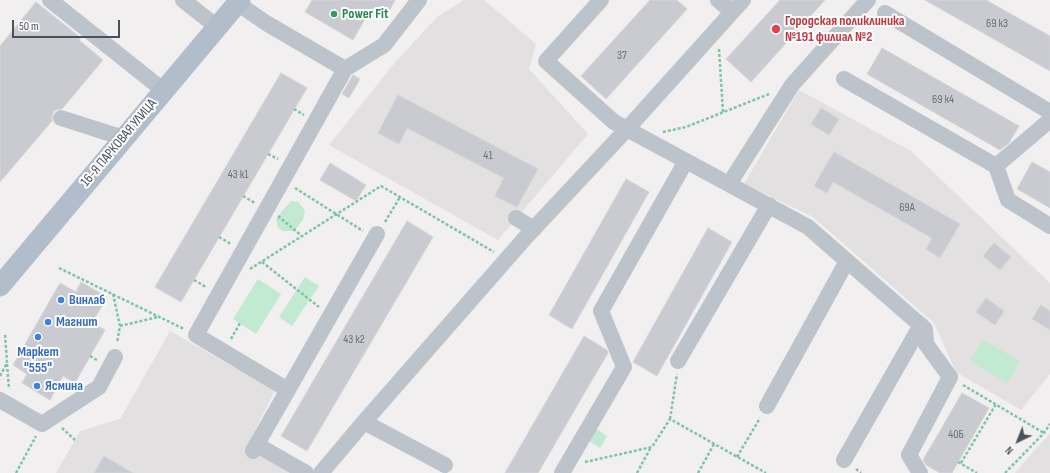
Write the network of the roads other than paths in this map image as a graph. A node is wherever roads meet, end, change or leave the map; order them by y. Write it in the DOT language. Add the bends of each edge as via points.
graph roads {
  1 [pos="50,0"];
  2 [pos="183,0"];
  3 [pos="419,0"];
  4 [pos="601,0"];
  5 [pos="718,0"];
  6 [pos="743,0"];
  7 [pos="868,0"];
  8 [pos="239,1"];
  9 [pos="732,12"];
  10 [pos="885,12"];
  11 [pos="217,27"];
  12 [pos="345,69"];
  13 [pos="844,79"];
  14 [pos="163,90"];
  15 [pos="1050,112"];
  16 [pos="61,118"];
  17 [pos="1050,120"];
  18 [pos="634,132"];
  19 [pos="124,138"];
  20 [pos="686,161"];
  21 [pos="996,166"];
  22 [pos="729,184"];
  23 [pos="769,205"];
  24 [pos="516,218"];
  25 [pos="1050,226"];
  26 [pos="534,229"];
  27 [pos="377,234"];
  28 [pos="847,261"];
  29 [pos="0,286"];
  30 [pos="921,325"];
  31 [pos="115,357"];
  32 [pos="678,361"];
  33 [pos="288,390"];
  34 [pos="5,403"];
  35 [pos="767,406"];
  36 [pos="364,422"];
  37 [pos="844,460"];
  38 [pos="445,465"];
  39 [pos="564,470"];
  40 [pos="306,473"];
  41 [pos="321,473"];
  42 [pos="920,473"];
  1 -- 14 [label="lane"];
  2 -- 11 [label="lane"];
  3 -- 12 [label="lane" via="384,45"];
  4 -- 18 [label="lane" via="546,61 614,122"];
  5 -- 9 [label="lane"];
  6 -- 9 [label="lane"];
  7 -- 22 [label="lane" via="812,58"];
  8 -- 11 [label="main road, 16-Я ПАРКОВАЯ УЛИЦА"];
  8 -- 12 [label="lane" via="266,23"];
  9 -- 18 [label="lane"];
  10 -- 15 [label="lane"];
  11 -- 14 [label="main road, 16-Я ПАРКОВАЯ УЛИЦА"];
  12 -- 33 [label="lane" via="196,335"];
  13 -- 21 [label="lane"];
  14 -- 19 [label="main road, 16-Я ПАРКОВАЯ УЛИЦА"];
  16 -- 19 [label="lane"];
  17 -- 21 [label="lane"];
  18 -- 20 [label="lane"];
  18 -- 26 [label="lane"];
  19 -- 29 [label="main road, 16-Я ПАРКОВАЯ УЛИЦА"];
  20 -- 22 [label="lane"];
  20 -- 39 [label="lane" via="601,311 624,367"];
  21 -- 25 [label="lane" via="1008,200"];
  22 -- 23 [label="lane"];
  23 -- 28 [label="lane" via="808,227"];
  23 -- 32 [label="lane"];
  24 -- 26 [label="lane"];
  26 -- 36 [label="lane"];
  27 -- 33 [label="lane"];
  28 -- 30 [label="lane"];
  28 -- 35 [label="lane"];
  30 -- 37 [label="lane"];
  30 -- 42 [label="lane" via="926,344 950,377 909,455"];
  31 -- 34 [label="lane" via="99,386 42,424"];
  33 -- 40 [label="lane" via="255,448"];
  36 -- 38 [label="lane"];
  36 -- 41 [label="lane"];
}
